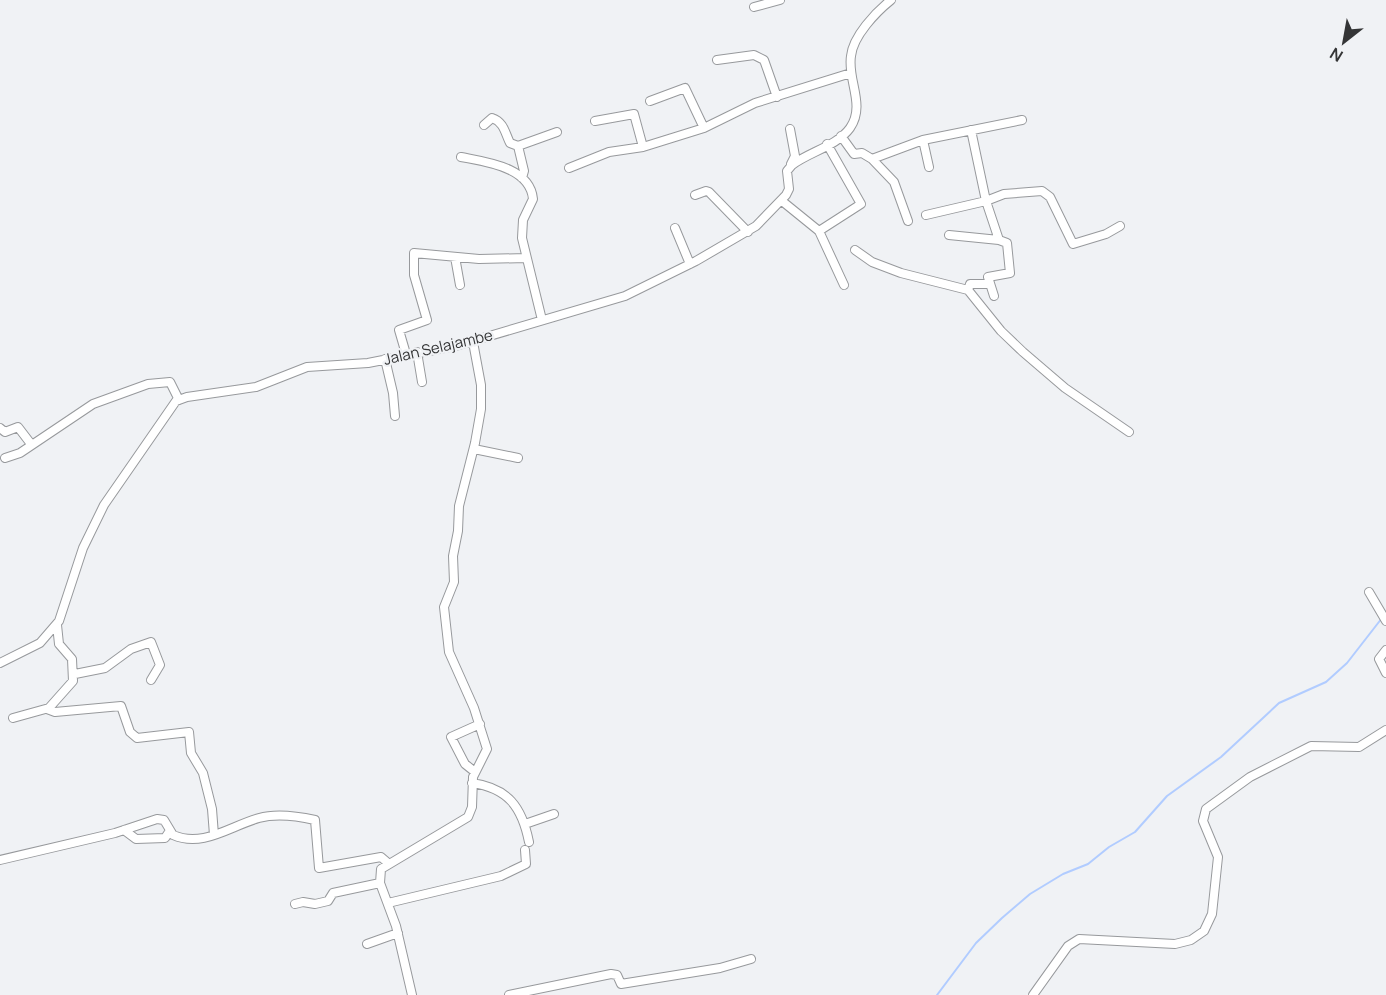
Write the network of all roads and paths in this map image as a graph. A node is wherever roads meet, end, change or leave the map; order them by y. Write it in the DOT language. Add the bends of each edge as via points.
graph roads {
  1 [pos="780,0"];
  2 [pos="891,0"];
  3 [pos="754,7"];
  4 [pos="717,60"];
  5 [pos="851,73"];
  6 [pos="777,97"];
  7 [pos="650,101"];
  8 [pos="1022,120"];
  9 [pos="595,121"];
  10 [pos="484,125"];
  11 [pos="704,128"];
  12 [pos="790,129"];
  13 [pos="971,130"];
  14 [pos="557,132"];
  15 [pos="842,136"];
  16 [pos="923,140"];
  17 [pos="827,144"];
  18 [pos="518,146"];
  19 [pos="643,147"];
  20 [pos="461,157"];
  21 [pos="872,159"];
  22 [pos="792,165"];
  23 [pos="929,167"];
  24 [pos="569,168"];
  25 [pos="522,178"];
  26 [pos="695,195"];
  27 [pos="782,201"];
  28 [pos="986,201"];
  29 [pos="926,215"];
  30 [pos="908,221"];
  31 [pos="1120,226"];
  32 [pos="675,228"];
  33 [pos="819,231"];
  34 [pos="748,232"];
  35 [pos="950,235"];
  36 [pos="999,240"];
  37 [pos="855,250"];
  38 [pos="454,257"];
  39 [pos="526,258"];
  40 [pos="690,264"];
  41 [pos="988,284"];
  42 [pos="460,285"];
  43 [pos="844,285"];
  44 [pos="968,290"];
  45 [pos="994,296"];
  46 [pos="542,320"];
  47 [pos="473,342"];
  48 [pos="417,352"];
  49 [pos="406,354"];
  50 [pos="385,359"];
  51 [pos="422,382"];
  52 [pos="179,400"];
  53 [pos="395,416"];
  54 [pos="0,428"];
  55 [pos="1129,432"];
  56 [pos="31,444"];
  57 [pos="474,449"];
  58 [pos="5,458"];
  59 [pos="518,458"];
  60 [pos="1369,592"];
  61 [pos="1386,621"];
  62 [pos="57,625"];
  63 [pos="1386,650"];
  64 [pos="0,663"];
  65 [pos="1386,673"];
  66 [pos="75,674"];
  67 [pos="151,680"];
  68 [pos="47,709"];
  69 [pos="13,717"];
  70 [pos="480,724"];
  71 [pos="1386,730"];
  72 [pos="475,772"];
  73 [pos="472,783"];
  74 [pos="554,814"];
  75 [pos="525,824"];
  76 [pos="124,830"];
  77 [pos="169,832"];
  78 [pos="214,835"];
  79 [pos="530,842"];
  80 [pos="525,850"];
  81 [pos="0,860"];
  82 [pos="388,863"];
  83 [pos="380,882"];
  84 [pos="388,903"];
  85 [pos="295,904"];
  86 [pos="398,933"];
  87 [pos="367,944"];
  88 [pos="751,959"];
  89 [pos="412,995"];
  90 [pos="509,995"];
  91 [pos="1033,995"];
  1 -- 3 [label="street"];
  2 -- 5 [label="street" via="856,43 850,56"];
  4 -- 6 [label="street" via="754,56 764,60"];
  5 -- 6 [label="street"];
  5 -- 15 [label="street" via="856,115"];
  6 -- 11 [label="street" via="755,103"];
  7 -- 11 [label="street" via="685,88"];
  8 -- 13 [label="street"];
  9 -- 19 [label="street" via="634,114"];
  10 -- 18 [label="street" via="496,119 510,144"];
  11 -- 19 [label="street"];
  12 -- 22 [label="street" via="795,156"];
  13 -- 16 [label="street"];
  13 -- 28 [label="street"];
  14 -- 18 [label="street"];
  15 -- 17 [label="street"];
  15 -- 21 [label="street" via="854,154 862,153"];
  16 -- 21 [label="street"];
  16 -- 23 [label="street"];
  17 -- 22 [label="street"];
  17 -- 33 [label="street" via="861,204"];
  18 -- 25 [label="street"];
  19 -- 24 [label="street" via="609,152"];
  20 -- 25 [label="street" via="495,164"];
  21 -- 30 [label="street" via="894,182"];
  22 -- 27 [label="street" via="787,171 789,189"];
  25 -- 39 [label="street" via="533,196 521,228"];
  26 -- 34 [label="street" via="709,192"];
  27 -- 33 [label="street"];
  27 -- 34 [label="street, Jalan Selajambe"];
  28 -- 29 [label="street"];
  28 -- 31 [label="street" via="1004,194 1045,192 1075,244"];
  28 -- 36 [label="street"];
  32 -- 40 [label="street"];
  33 -- 43 [label="street"];
  34 -- 40 [label="street, Jalan Selajambe"];
  35 -- 36 [label="street"];
  36 -- 41 [label="street" via="1007,244 1011,272 989,276"];
  37 -- 44 [label="street" via="872,262 908,276"];
  38 -- 39 [label="street"];
  38 -- 42 [label="street"];
  38 -- 49 [label="street" via="414,253 414,275 427,320 399,330"];
  39 -- 46 [label="street"];
  40 -- 46 [label="street, Jalan Selajambe" via="625,296"];
  41 -- 44 [label="street" via="971,284"];
  41 -- 45 [label="street"];
  44 -- 55 [label="street" via="1023,352 1065,388"];
  46 -- 47 [label="street, Jalan Selajambe"];
  47 -- 48 [label="street, Jalan Selajambe"];
  47 -- 57 [label="street" via="481,385"];
  48 -- 49 [label="street, Jalan Selajambe"];
  48 -- 51 [label="street"];
  49 -- 50 [label="street, Jalan Selajambe"];
  50 -- 52 [label="street, Jalan Selajambe" via="307,367 256,387"];
  50 -- 53 [label="street"];
  52 -- 56 [label="street" via="171,382 148,384 88,406"];
  52 -- 62 [label="street" via="104,505 83,548"];
  54 -- 56 [label="street" via="5,432 18,427"];
  56 -- 58 [label="street"];
  57 -- 59 [label="street"];
  57 -- 70 [label="street" via="459,506 454,582 444,607 449,652"];
  60 -- 61 [label="street"];
  62 -- 64 [label="street" via="40,643"];
  62 -- 66 [label="street" via="59,644 72,657"];
  63 -- 65 [label="street" via="1379,659"];
  66 -- 67 [label="street" via="105,668 131,649 151,642 160,665"];
  66 -- 68 [label="street" via="70,686"];
  68 -- 69 [label="street"];
  68 -- 78 [label="street" via="55,712 121,706 136,738 189,732 191,753 203,773 212,809"];
  70 -- 72 [label="street" via="487,749"];
  70 -- 72 [label="street" via="451,737 465,764"];
  71 -- 91 [label="street" via="1359,747 1311,746 1250,777 1204,811 1203,821 1216,847 1218,862 1209,923 1195,938 1164,944 1079,939 1068,946"];
  72 -- 73 [label="street"];
  73 -- 75 [label="street" via="501,790"];
  73 -- 82 [label="street" via="468,817 415,851"];
  74 -- 75 [label="street"];
  75 -- 79 [label="street"];
  76 -- 77 [label="street" via="136,839 165,838"];
  76 -- 77 [label="street" via="162,819"];
  76 -- 81 [label="street"];
  77 -- 78 [label="street" via="191,841"];
  78 -- 82 [label="street" via="259,818 279,815 312,819 316,822 319,868 381,857"];
  80 -- 84 [label="street" via="526,864 501,876"];
  82 -- 83 [label="street" via="381,869"];
  83 -- 84 [label="street"];
  83 -- 85 [label="street" via="333,893 328,901"];
  84 -- 86 [label="street"];
  86 -- 87 [label="street"];
  86 -- 89 [label="street"];
  88 -- 90 [label="street" via="650,981 621,984 617,975 612,974"];
}
